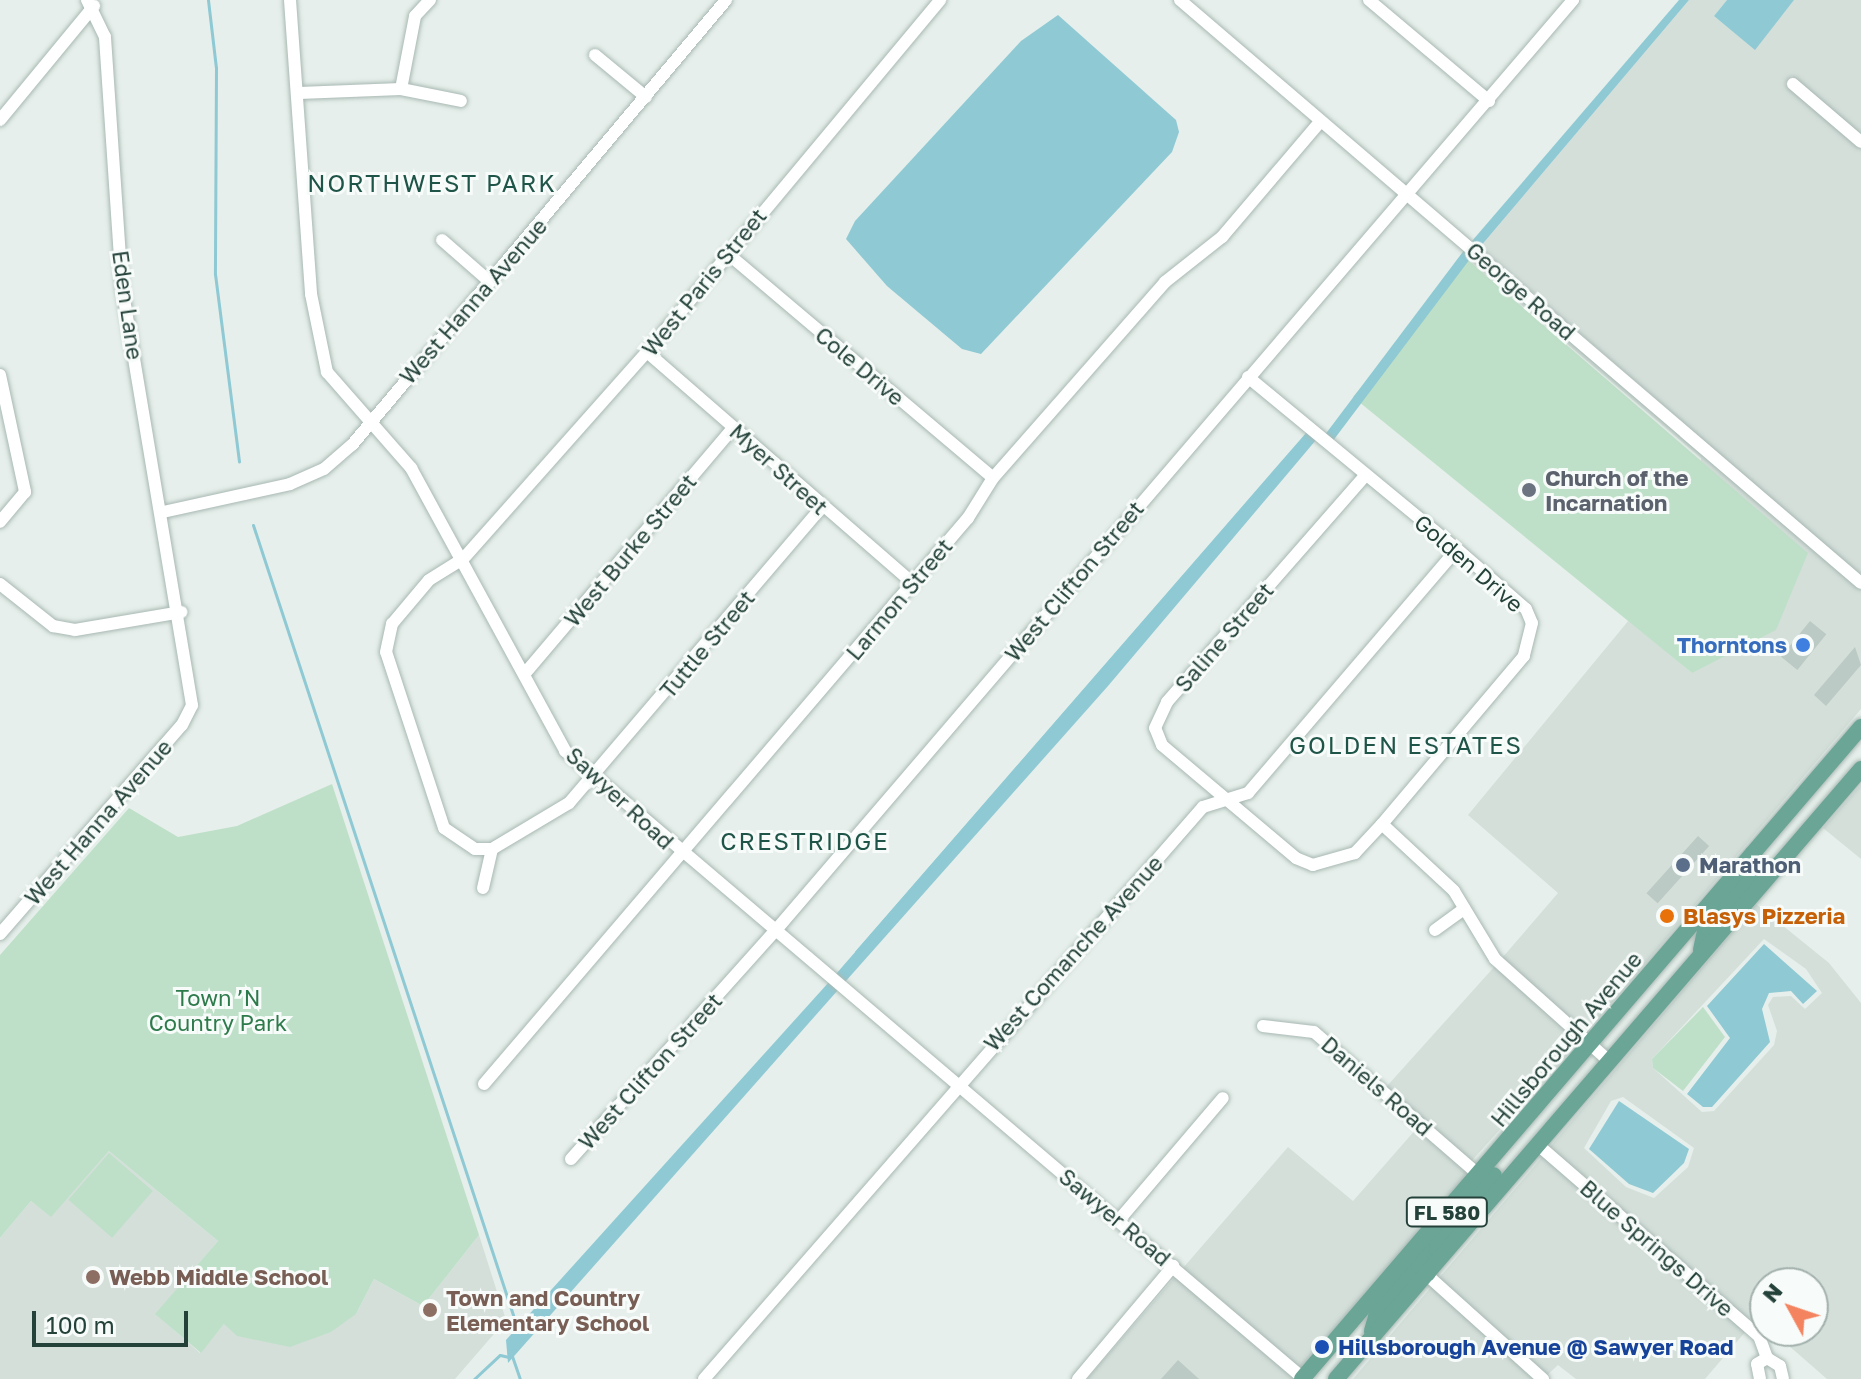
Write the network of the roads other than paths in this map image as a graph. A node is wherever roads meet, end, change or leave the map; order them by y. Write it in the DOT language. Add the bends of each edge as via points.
graph roads {
  1 [pos="290,0"];
  2 [pos="430,0"];
  3 [pos="726,0"];
  4 [pos="940,0"];
  5 [pos="1180,0"];
  6 [pos="1369,0"];
  7 [pos="1573,0"];
  8 [pos="90,3"];
  9 [pos="595,55"];
  10 [pos="1793,84"];
  11 [pos="401,89"];
  12 [pos="299,93"];
  13 [pos="646,97"];
  14 [pos="461,101"];
  15 [pos="1489,101"];
  16 [pos="0,120"];
  17 [pos="1320,122"];
  18 [pos="1861,142"];
  19 [pos="1407,194"];
  20 [pos="442,240"];
  21 [pos="727,253"];
  22 [pos="490,282"];
  23 [pos="647,352"];
  24 [pos="0,375"];
  25 [pos="1248,377"];
  26 [pos="368,424"];
  27 [pos="733,428"];
  28 [pos="1365,476"];
  29 [pos="993,478"];
  30 [pos="821,508"];
  31 [pos="163,512"];
  32 [pos="0,522"];
  33 [pos="1457,549"];
  34 [pos="463,559"];
  35 [pos="913,583"];
  36 [pos="1861,583"];
  37 [pos="0,584"];
  38 [pos="181,612"];
  39 [pos="527,671"];
  40 [pos="1861,727"];
  41 [pos="1861,769"];
  42 [pos="593,779"];
  43 [pos="1226,797"];
  44 [pos="1382,824"];
  45 [pos="492,849"];
  46 [pos="1752,855"];
  47 [pos="683,856"];
  48 [pos="483,888"];
  49 [pos="1464,909"];
  50 [pos="776,930"];
  51 [pos="1435,930"];
  52 [pos="0,934"];
  53 [pos="1700,955"];
  54 [pos="1263,1026"];
  55 [pos="1591,1045"];
  56 [pos="1609,1061"];
  57 [pos="958,1083"];
  58 [pos="484,1084"];
  59 [pos="1223,1098"];
  60 [pos="1506,1144"];
  61 [pos="1537,1144"];
  62 [pos="571,1159"];
  63 [pos="1479,1175"];
  64 [pos="1119,1220"];
  65 [pos="1423,1239"];
  66 [pos="1173,1266"];
  67 [pos="1427,1275"];
  68 [pos="1370,1340"];
  69 [pos="1762,1361"];
  70 [pos="704,1379"];
  71 [pos="1078,1379"];
  72 [pos="1303,1379"];
  73 [pos="1336,1379"];
  74 [pos="1543,1379"];
  75 [pos="1744,1379"];
  76 [pos="1760,1379"];
  77 [pos="1783,1379"];
  1 -- 12 [label="street, Sawyer Road"];
  2 -- 11 [label="street" via="415,16"];
  3 -- 13 [label="street, West Hanna Avenue"];
  4 -- 21 [label="street, West Paris Street"];
  5 -- 17 [label="street, George Road"];
  6 -- 15 [label="street"];
  7 -- 15 [label="street, West Clifton Street"];
  8 -- 16 [label="street"];
  8 -- 31 [label="street, Eden Lane" via="105,37 122,287"];
  9 -- 13 [label="street"];
  10 -- 18 [label="street"];
  11 -- 12 [label="street"];
  11 -- 14 [label="street"];
  12 -- 26 [label="street, Sawyer Road" via="311,294 327,372"];
  13 -- 22 [label="street, West Hanna Avenue"];
  15 -- 19 [label="street, West Clifton Street"];
  17 -- 19 [label="street, George Road"];
  17 -- 29 [label="street, Larmon Street" via="1222,237 1165,282"];
  19 -- 25 [label="street, West Clifton Street"];
  19 -- 36 [label="street, George Road"];
  20 -- 22 [label="street"];
  21 -- 23 [label="street, West Paris Street"];
  21 -- 29 [label="street, Cole Drive"];
  22 -- 26 [label="street, West Hanna Avenue"];
  23 -- 27 [label="street, Myer Street"];
  23 -- 34 [label="street, West Paris Street"];
  24 -- 32 [label="street" via="25,492"];
  25 -- 28 [label="street, Golden Drive"];
  25 -- 50 [label="street, West Clifton Street"];
  26 -- 31 [label="street, West Hanna Avenue" via="324,469 290,484"];
  26 -- 34 [label="street, Sawyer Road" via="411,468"];
  27 -- 30 [label="street, Myer Street"];
  27 -- 39 [label="street, West Burke Street"];
  28 -- 33 [label="street, Golden Drive"];
  28 -- 43 [label="street, Saline Street" via="1167,702 1155,728 1162,745"];
  29 -- 35 [label="street, Larmon Street" via="968,518"];
  30 -- 35 [label="street, Myer Street"];
  30 -- 42 [label="street, Tuttle Street"];
  31 -- 38 [label="street, Eden Lane"];
  33 -- 43 [label="street, West Comanche Avenue" via="1248,793"];
  33 -- 44 [label="street, Golden Drive" via="1526,609 1531,640"];
  34 -- 39 [label="street, Sawyer Road"];
  34 -- 45 [label="street, West Paris Street" via="429,580 410,602 392,624 386,652 444,828 475,849"];
  35 -- 47 [label="street, Larmon Street"];
  37 -- 38 [label="street" via="53,626 75,630"];
  38 -- 52 [label="street, West Hanna Avenue" via="192,705 182,725"];
  39 -- 42 [label="street, Sawyer Road" via="565,751"];
  40 -- 46 [label="main road, Hillsborough Avenue / FL 580"];
  41 -- 53 [label="main road, Hillsborough Avenue / FL 580"];
  42 -- 45 [label="street, Tuttle Street" via="548,820"];
  42 -- 47 [label="street, Sawyer Road"];
  43 -- 44 [label="street, Saline Street" via="1313,865 1355,853"];
  43 -- 57 [label="street, West Comanche Avenue" via="1203,807"];
  44 -- 49 [label="street" via="1454,891"];
  45 -- 48 [label="street"];
  46 -- 53 [label="main road" via="1756,870 1706,927"];
  46 -- 55 [label="main road, Hillsborough Avenue / FL 580"];
  47 -- 50 [label="street, Sawyer Road"];
  47 -- 58 [label="street, Larmon Street"];
  49 -- 51 [label="street"];
  49 -- 55 [label="street" via="1495,959"];
  50 -- 57 [label="street, Sawyer Road"];
  50 -- 62 [label="street, West Clifton Street"];
  53 -- 56 [label="main road, Hillsborough Avenue / FL 580"];
  54 -- 63 [label="street, Daniels Road" via="1314,1032"];
  55 -- 56 [label="street"];
  55 -- 60 [label="main road, Hillsborough Avenue / FL 580"];
  56 -- 61 [label="main road, Hillsborough Avenue / FL 580"];
  57 -- 64 [label="street, Sawyer Road"];
  57 -- 70 [label="street, West Comanche Avenue"];
  59 -- 64 [label="street"];
  60 -- 63 [label="main road, Hillsborough Avenue / FL 580"];
  60 -- 67 [label="main road" via="1499,1168 1433,1247"];
  61 -- 67 [label="main road, Hillsborough Avenue / FL 580"];
  61 -- 69 [label="street, Blue Springs Drive" via="1759,1336"];
  63 -- 65 [label="main road, Hillsborough Avenue / FL 580"];
  64 -- 66 [label="street, Sawyer Road"];
  65 -- 68 [label="main road" via="1418,1265 1376,1317"];
  65 -- 72 [label="main road, Hillsborough Avenue / FL 580"];
  66 -- 71 [label="street"];
  66 -- 72 [label="street, Sawyer Road"];
  67 -- 68 [label="main road, Hillsborough Avenue / FL 580"];
  67 -- 74 [label="street"];
  68 -- 73 [label="main road, Hillsborough Avenue / FL 580"];
  69 -- 75 [label="street"];
  69 -- 76 [label="street"];
  69 -- 77 [label="street, Blue Springs Drive" via="1780,1366"];
}
